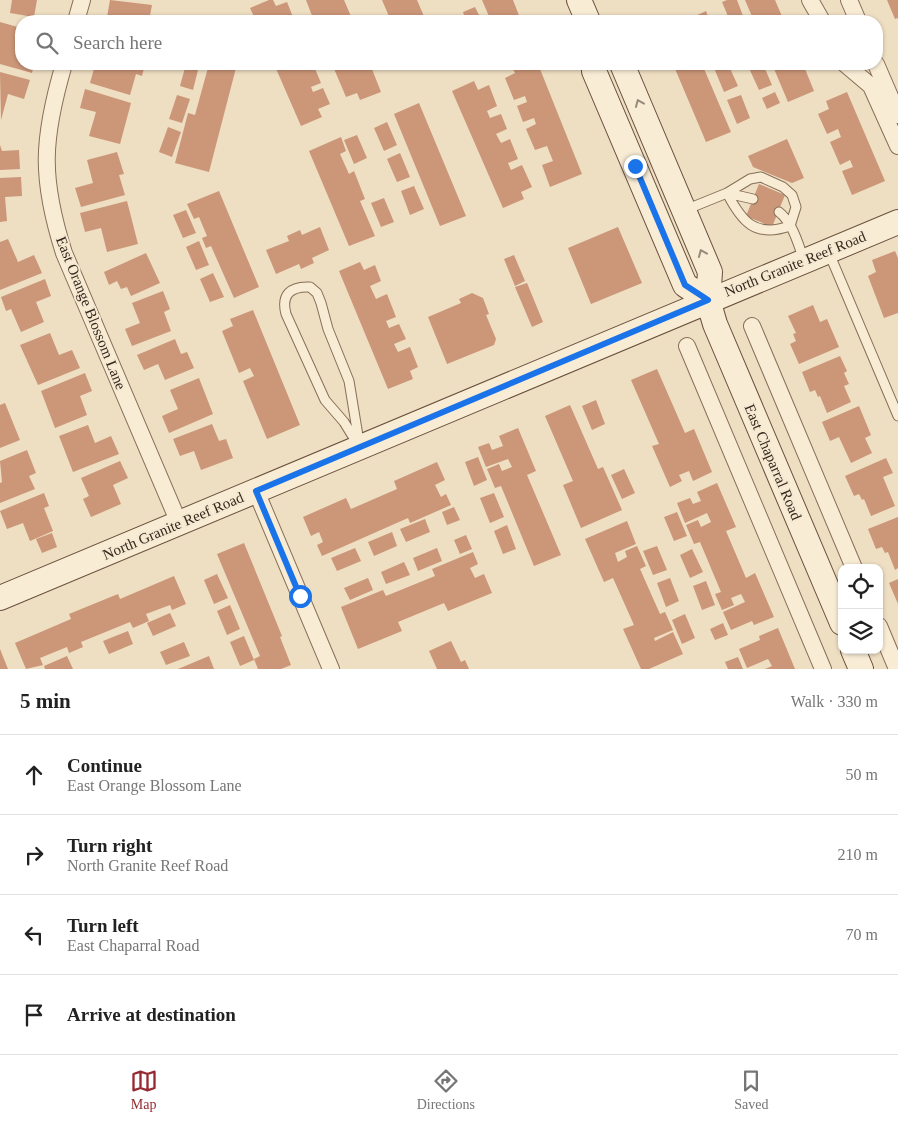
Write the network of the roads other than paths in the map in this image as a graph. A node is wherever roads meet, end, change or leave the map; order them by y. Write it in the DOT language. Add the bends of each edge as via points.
graph roads {
  1 [pos="82,0"];
  2 [pos="579,0"];
  3 [pos="810,0"];
  4 [pos="849,0"];
  5 [pos="78,15"];
  6 [pos="585,15"];
  7 [pos="819,15"];
  8 [pos="855,15"];
  9 [pos="62,70"];
  10 [pos="594,70"];
  11 [pos="625,70"];
  12 [pos="852,70"];
  13 [pos="879,70"];
  14 [pos="898,115"];
  15 [pos="898,146"];
  16 [pos="727,193"];
  17 [pos="753,199"];
  18 [pos="684,210"];
  19 [pos="778,212"];
  20 [pos="898,222"];
  21 [pos="790,226"];
  22 [pos="828,250"];
  23 [pos="804,261"];
  24 [pos="708,300"];
  25 [pos="752,326"];
  26 [pos="687,346"];
  27 [pos="898,416"];
  28 [pos="360,448"];
  29 [pos="256,491"];
  30 [pos="179,524"];
  31 [pos="852,564"];
  32 [pos="1,594"];
  33 [pos="838,614"];
  34 [pos="883,636"];
  35 [pos="855,654"];
  36 [pos="331,669"];
  37 [pos="823,669"];
  38 [pos="861,669"];
  39 [pos="897,669"];
  1 -- 5 [label="street"];
  2 -- 6 [label="street"];
  3 -- 7 [label="street"];
  4 -- 8 [label="street"];
  9 -- 30 [label="street, East Orange Blossom Lane" via="46,138 48,194 53,220"];
  10 -- 24 [label="street" via="685,285"];
  18 -- 11 [label="street, East Chaparral Road, one-way"];
  12 -- 15 [label="street" via="871,86"];
  13 -- 14 [label="street"];
  16 -- 17 [label="lane"];
  16 -- 18 [label="lane"];
  16 -- 21 [label="lane" via="745,221 774,232"];
  16 -- 21 [label="lane" via="750,179 761,177 783,187 792,194 796,206"];
  24 -- 18 [label="street, East Chaparral Road, one-way" via="710,272"];
  19 -- 21 [label="lane" via="786,217"];
  20 -- 22 [label="street, North Granite Reef Road"];
  21 -- 23 [label="lane"];
  22 -- 23 [label="street, North Granite Reef Road"];
  22 -- 27 [label="lane"];
  23 -- 24 [label="street, North Granite Reef Road"];
  24 -- 28 [label="street, North Granite Reef Road"];
  24 -- 33 [label="street, East Chaparral Road" via="715,324"];
  25 -- 31 [label="street"];
  26 -- 37 [label="street"];
  28 -- 28 [label="lane" via="349,381 317,293 310,287 295,288 285,297 286,314 325,400"];
  28 -- 29 [label="street, North Granite Reef Road"];
  29 -- 30 [label="street, North Granite Reef Road"];
  29 -- 36 [label="street"];
  30 -- 32 [label="street, North Granite Reef Road"];
  34 -- 39 [label="street"];
  35 -- 38 [label="street"];
}
